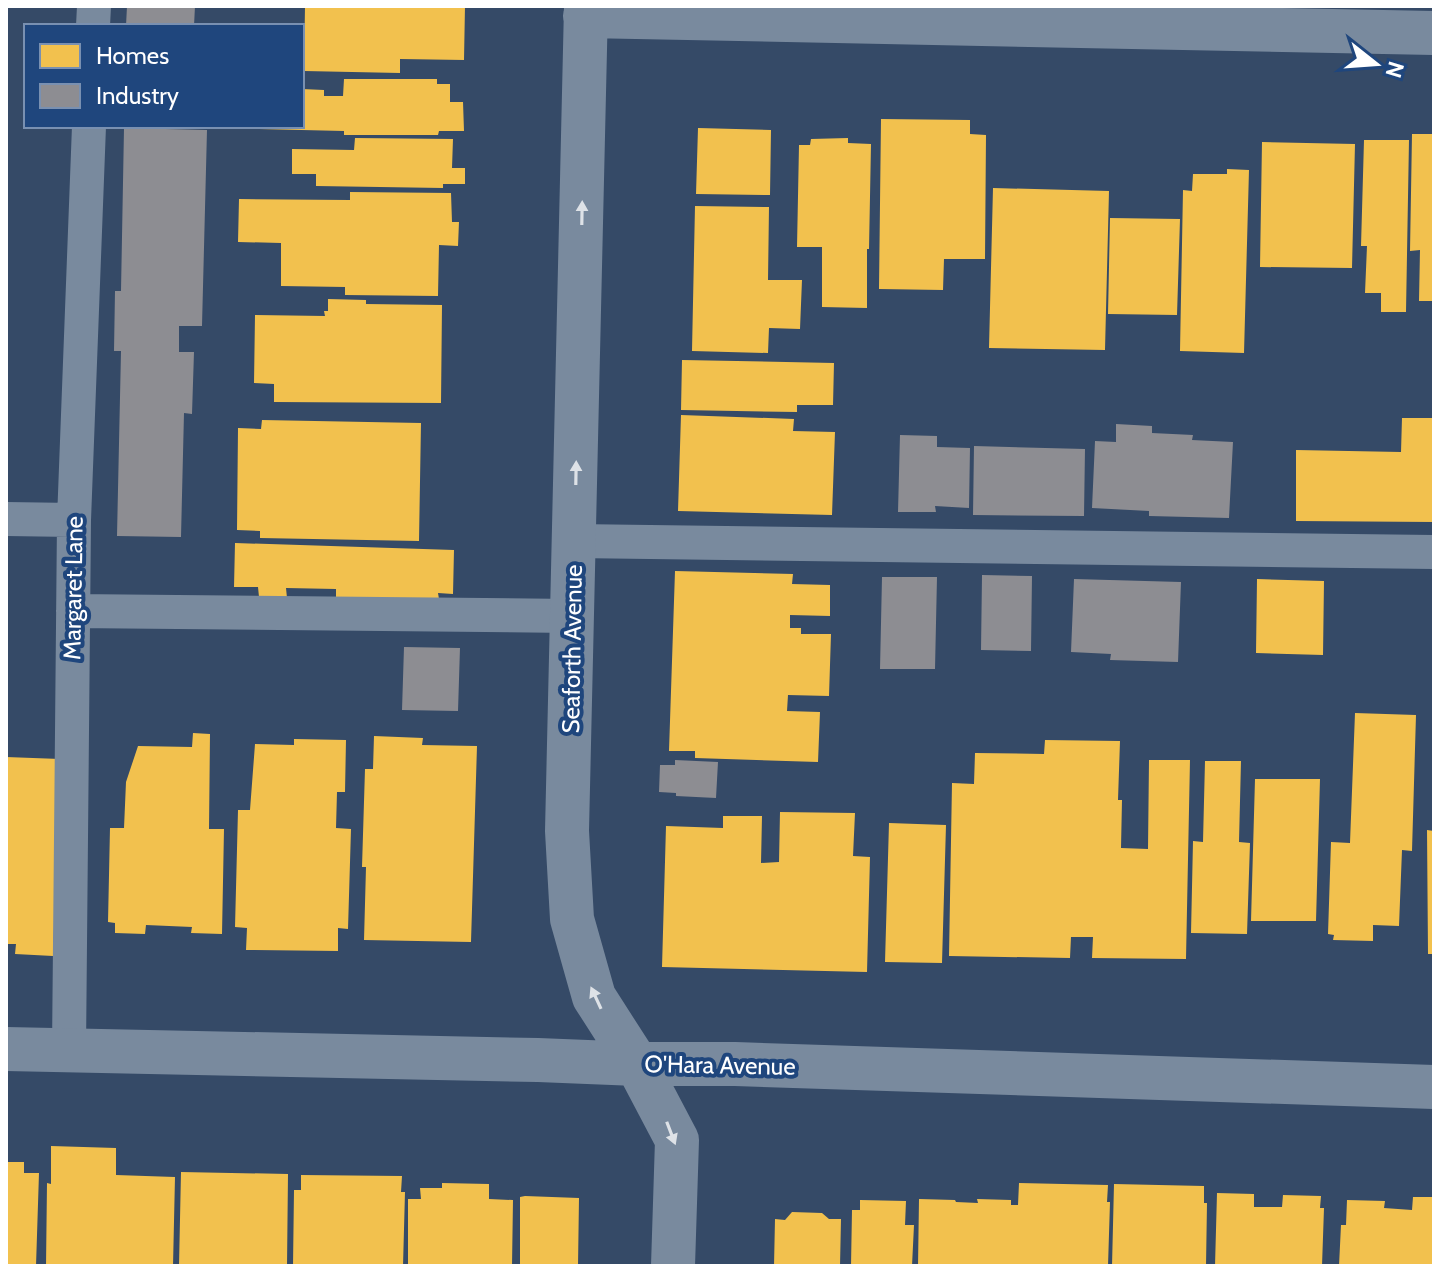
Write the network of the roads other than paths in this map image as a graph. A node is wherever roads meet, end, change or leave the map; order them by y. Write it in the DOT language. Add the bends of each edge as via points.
graph roads {
  1 [pos="586,11"];
  2 [pos="1434,33"];
  3 [pos="89,128"];
  4 [pos="6,519"];
  5 [pos="74,520"];
  6 [pos="574,541"];
  7 [pos="1434,552"];
  8 [pos="73,611"];
  9 [pos="573,616"];
  10 [pos="6,1049"];
  11 [pos="69,1050"];
  12 [pos="637,1064"];
  13 [pos="1434,1087"];
  14 [pos="673,1266"];
  1 -- 2 [label="street"];
  6 -- 1 [label="street, Seaforth Avenue, one-way"];
  3 -- 5 [label="lane, Margaret Lane"];
  4 -- 5 [label="lane"];
  5 -- 8 [label="lane, Margaret Lane"];
  6 -- 7 [label="lane"];
  6 -- 9 [label="street, Seaforth Avenue"];
  8 -- 9 [label="lane"];
  8 -- 11 [label="lane, Margaret Lane"];
  12 -- 9 [label="street, Seaforth Avenue, one-way" via="594,997 572,919 567,831"];
  10 -- 11 [label="street, O'Hara Avenue"];
  11 -- 12 [label="street, O'Hara Avenue"];
  12 -- 13 [label="street, O'Hara Avenue"];
  12 -- 14 [label="street, Seaforth Avenue, one-way" via="677,1140"];
}
